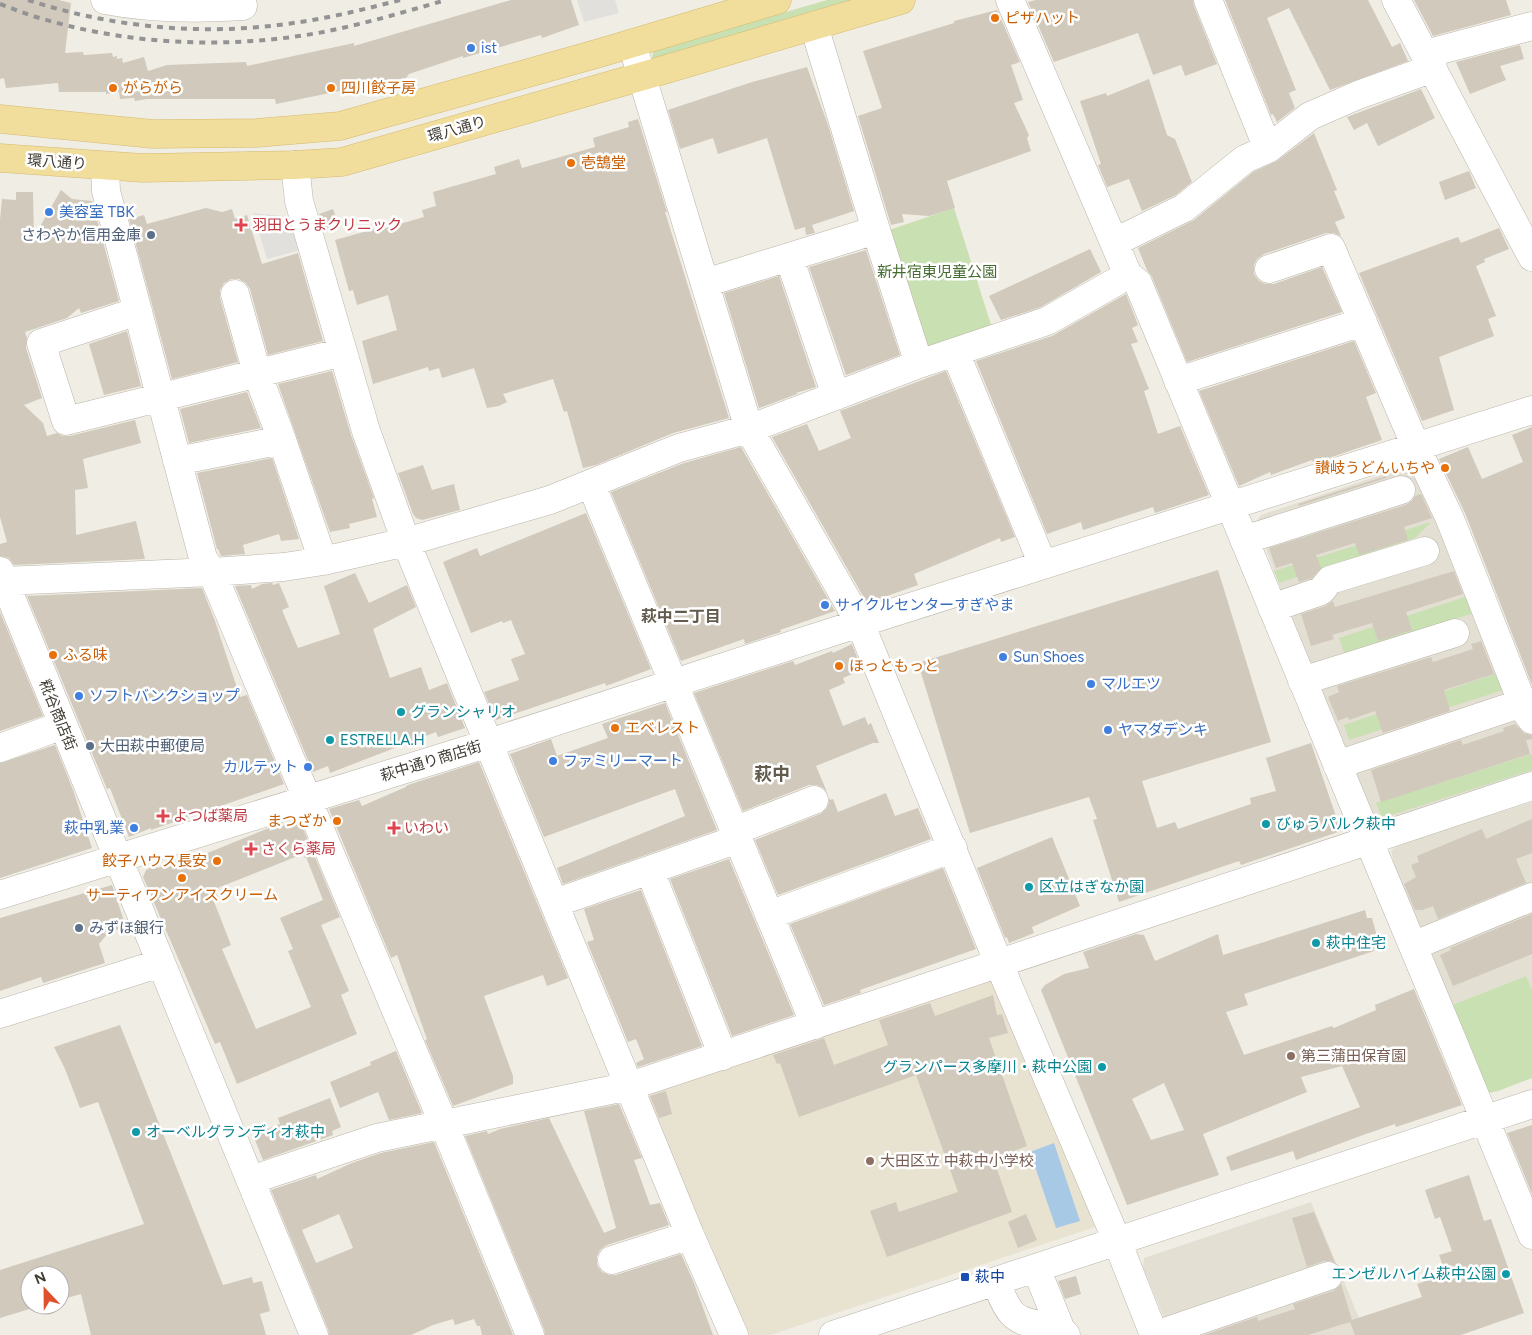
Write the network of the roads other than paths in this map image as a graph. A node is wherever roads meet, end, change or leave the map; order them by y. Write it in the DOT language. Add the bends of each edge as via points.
graph roads {
  1 [pos="105,0"];
  2 [pos="777,0"];
  3 [pos="901,0"];
  4 [pos="1010,0"];
  5 [pos="1208,0"];
  6 [pos="1396,0"];
  7 [pos="242,3"];
  8 [pos="814,26"];
  9 [pos="1532,26"];
  10 [pos="632,44"];
  11 [pos="1429,61"];
  12 [pos="642,76"];
  13 [pos="0,120"];
  14 [pos="1268,149"];
  15 [pos="0,158"];
  16 [pos="105,166"];
  17 [pos="295,166"];
  18 [pos="1520,210"];
  19 [pos="876,230"];
  20 [pos="1115,242"];
  21 [pos="789,257"];
  22 [pos="1532,257"];
  23 [pos="1269,269"];
  24 [pos="1128,275"];
  25 [pos="705,283"];
  26 [pos="235,294"];
  27 [pos="138,312"];
  28 [pos="1363,322"];
  29 [pos="343,352"];
  30 [pos="955,352"];
  31 [pos="919,364"];
  32 [pos="256,373"];
  33 [pos="1178,381"];
  34 [pos="836,396"];
  35 [pos="161,397"];
  36 [pos="1532,410"];
  37 [pos="749,429"];
  38 [pos="282,440"];
  39 [pos="1416,447"];
  40 [pos="178,461"];
  41 [pos="591,484"];
  42 [pos="1401,490"];
  43 [pos="1230,506"];
  44 [pos="1244,540"];
  45 [pos="406,542"];
  46 [pos="1425,551"];
  47 [pos="323,561"];
  48 [pos="1043,565"];
  49 [pos="212,572"];
  50 [pos="2,576"];
  51 [pos="1272,608"];
  52 [pos="860,623"];
  53 [pos="1455,633"];
  54 [pos="1302,681"];
  55 [pos="672,683"];
  56 [pos="1527,711"];
  57 [pos="63,725"];
  58 [pos="489,743"];
  59 [pos="0,748"];
  60 [pos="1337,764"];
  61 [pos="1532,786"];
  62 [pos="306,800"];
  63 [pos="814,800"];
  64 [pos="736,835"];
  65 [pos="1369,841"];
  66 [pos="953,848"];
  67 [pos="114,849"];
  68 [pos="650,871"];
  69 [pos="0,895"];
  70 [pos="1532,897"];
  71 [pos="555,903"];
  72 [pos="769,915"];
  73 [pos="1413,946"];
  74 [pos="161,963"];
  75 [pos="999,964"];
  76 [pos="0,1014"];
  77 [pos="815,1025"];
  78 [pos="723,1056"];
  79 [pos="630,1086"];
  80 [pos="1532,1104"];
  81 [pos="1485,1120"];
  82 [pos="443,1124"];
  83 [pos="251,1180"];
  84 [pos="690,1235"];
  85 [pos="1532,1235"];
  86 [pos="1117,1241"];
  87 [pos="612,1260"];
  88 [pos="1036,1268"];
  89 [pos="1328,1276"];
  90 [pos="996,1281"];
  91 [pos="1064,1332"];
  92 [pos="314,1335"];
  93 [pos="530,1335"];
  94 [pos="734,1335"];
  95 [pos="833,1335"];
  96 [pos="1155,1335"];
  1 -- 7 [label="street" via="159,8 211,8"];
  2 -- 10 [label="main road"];
  3 -- 8 [label="main road, 環八通り"];
  4 -- 20 [label="street"];
  5 -- 14 [label="street"];
  6 -- 11 [label="street"];
  8 -- 12 [label="main road, 環八通り"];
  8 -- 19 [label="street"];
  9 -- 11 [label="street"];
  10 -- 12 [label="street"];
  10 -- 13 [label="main road" via="340,126 256,134 154,134"];
  11 -- 14 [label="street" via="1310,116"];
  11 -- 18 [label="street"];
  12 -- 17 [label="main road, 環八通り" via="342,162"];
  12 -- 25 [label="street"];
  14 -- 20 [label="street" via="1245,159 1184,208"];
  15 -- 16 [label="main road, 環八通り"];
  16 -- 17 [label="main road, 環八通り"];
  16 -- 27 [label="street" via="106,191"];
  17 -- 29 [label="street" via="299,201"];
  18 -- 22 [label="street"];
  19 -- 21 [label="street"];
  19 -- 31 [label="street"];
  20 -- 24 [label="street"];
  21 -- 25 [label="street"];
  21 -- 34 [label="street"];
  23 -- 28 [label="street" via="1331,248"];
  24 -- 30 [label="street" via="1047,321"];
  24 -- 33 [label="street" via="1138,283"];
  25 -- 37 [label="street"];
  26 -- 32 [label="street"];
  27 -- 35 [label="street"];
  27 -- 35 [label="street" via="40,343 66,422"];
  28 -- 33 [label="street"];
  28 -- 39 [label="street"];
  29 -- 32 [label="street"];
  29 -- 45 [label="street" via="366,432"];
  30 -- 31 [label="street"];
  30 -- 48 [label="street"];
  31 -- 34 [label="street"];
  32 -- 35 [label="street"];
  32 -- 38 [label="street"];
  33 -- 43 [label="street"];
  34 -- 37 [label="street"];
  35 -- 40 [label="street"];
  36 -- 39 [label="street, 萩中通り商店街"];
  37 -- 41 [label="street" via="679,448"];
  37 -- 52 [label="street"];
  38 -- 40 [label="street"];
  38 -- 47 [label="street"];
  39 -- 43 [label="street, 萩中通り商店街"];
  39 -- 56 [label="street" via="1450,519"];
  40 -- 49 [label="street" via="203,558"];
  41 -- 45 [label="street" via="550,500"];
  41 -- 55 [label="street"];
  42 -- 44 [label="street"];
  43 -- 44 [label="street"];
  43 -- 48 [label="street, 萩中通り商店街"];
  44 -- 51 [label="street"];
  45 -- 47 [label="street"];
  45 -- 58 [label="street"];
  46 -- 51 [label="street" via="1330,580 1321,591"];
  47 -- 49 [label="street"];
  48 -- 52 [label="street, 萩中通り商店街"];
  49 -- 50 [label="street"];
  49 -- 62 [label="street"];
  50 -- 57 [label="street, 糀谷商店街"];
  51 -- 54 [label="street"];
  52 -- 55 [label="street, 萩中通り商店街"];
  52 -- 66 [label="street"];
  53 -- 54 [label="street"];
  54 -- 60 [label="street"];
  55 -- 58 [label="street, 萩中通り商店街"];
  55 -- 64 [label="street"];
  56 -- 60 [label="street"];
  57 -- 59 [label="street"];
  57 -- 67 [label="street, 糀谷商店街"];
  58 -- 62 [label="street, 萩中通り商店街"];
  58 -- 71 [label="street"];
  60 -- 65 [label="street"];
  61 -- 65 [label="street"];
  62 -- 67 [label="street, 萩中通り商店街"];
  62 -- 82 [label="street"];
  63 -- 64 [label="street"];
  64 -- 68 [label="street"];
  64 -- 72 [label="street"];
  65 -- 73 [label="street"];
  65 -- 75 [label="street"];
  66 -- 72 [label="street"];
  66 -- 75 [label="street"];
  67 -- 69 [label="street, 萩中通り商店街"];
  67 -- 74 [label="street, 糀谷商店街"];
  68 -- 71 [label="street"];
  68 -- 78 [label="street"];
  70 -- 73 [label="street"];
  71 -- 79 [label="street"];
  72 -- 77 [label="street"];
  73 -- 81 [label="street"];
  74 -- 76 [label="street"];
  74 -- 83 [label="street, 糀谷商店街"];
  75 -- 77 [label="street"];
  75 -- 86 [label="street"];
  77 -- 78 [label="street"];
  78 -- 79 [label="street"];
  79 -- 82 [label="street"];
  79 -- 84 [label="street"];
  80 -- 81 [label="street"];
  81 -- 85 [label="street"];
  81 -- 86 [label="street"];
  82 -- 83 [label="street" via="378,1138"];
  82 -- 93 [label="street"];
  83 -- 92 [label="street, 糀谷商店街"];
  84 -- 87 [label="street"];
  84 -- 94 [label="street"];
  86 -- 88 [label="street"];
  86 -- 96 [label="street"];
  88 -- 90 [label="street"];
  88 -- 91 [label="street"];
  89 -- 96 [label="street"];
  90 -- 91 [label="street" via="1004,1304 1013,1315 1024,1323"];
  90 -- 95 [label="street"];
}
